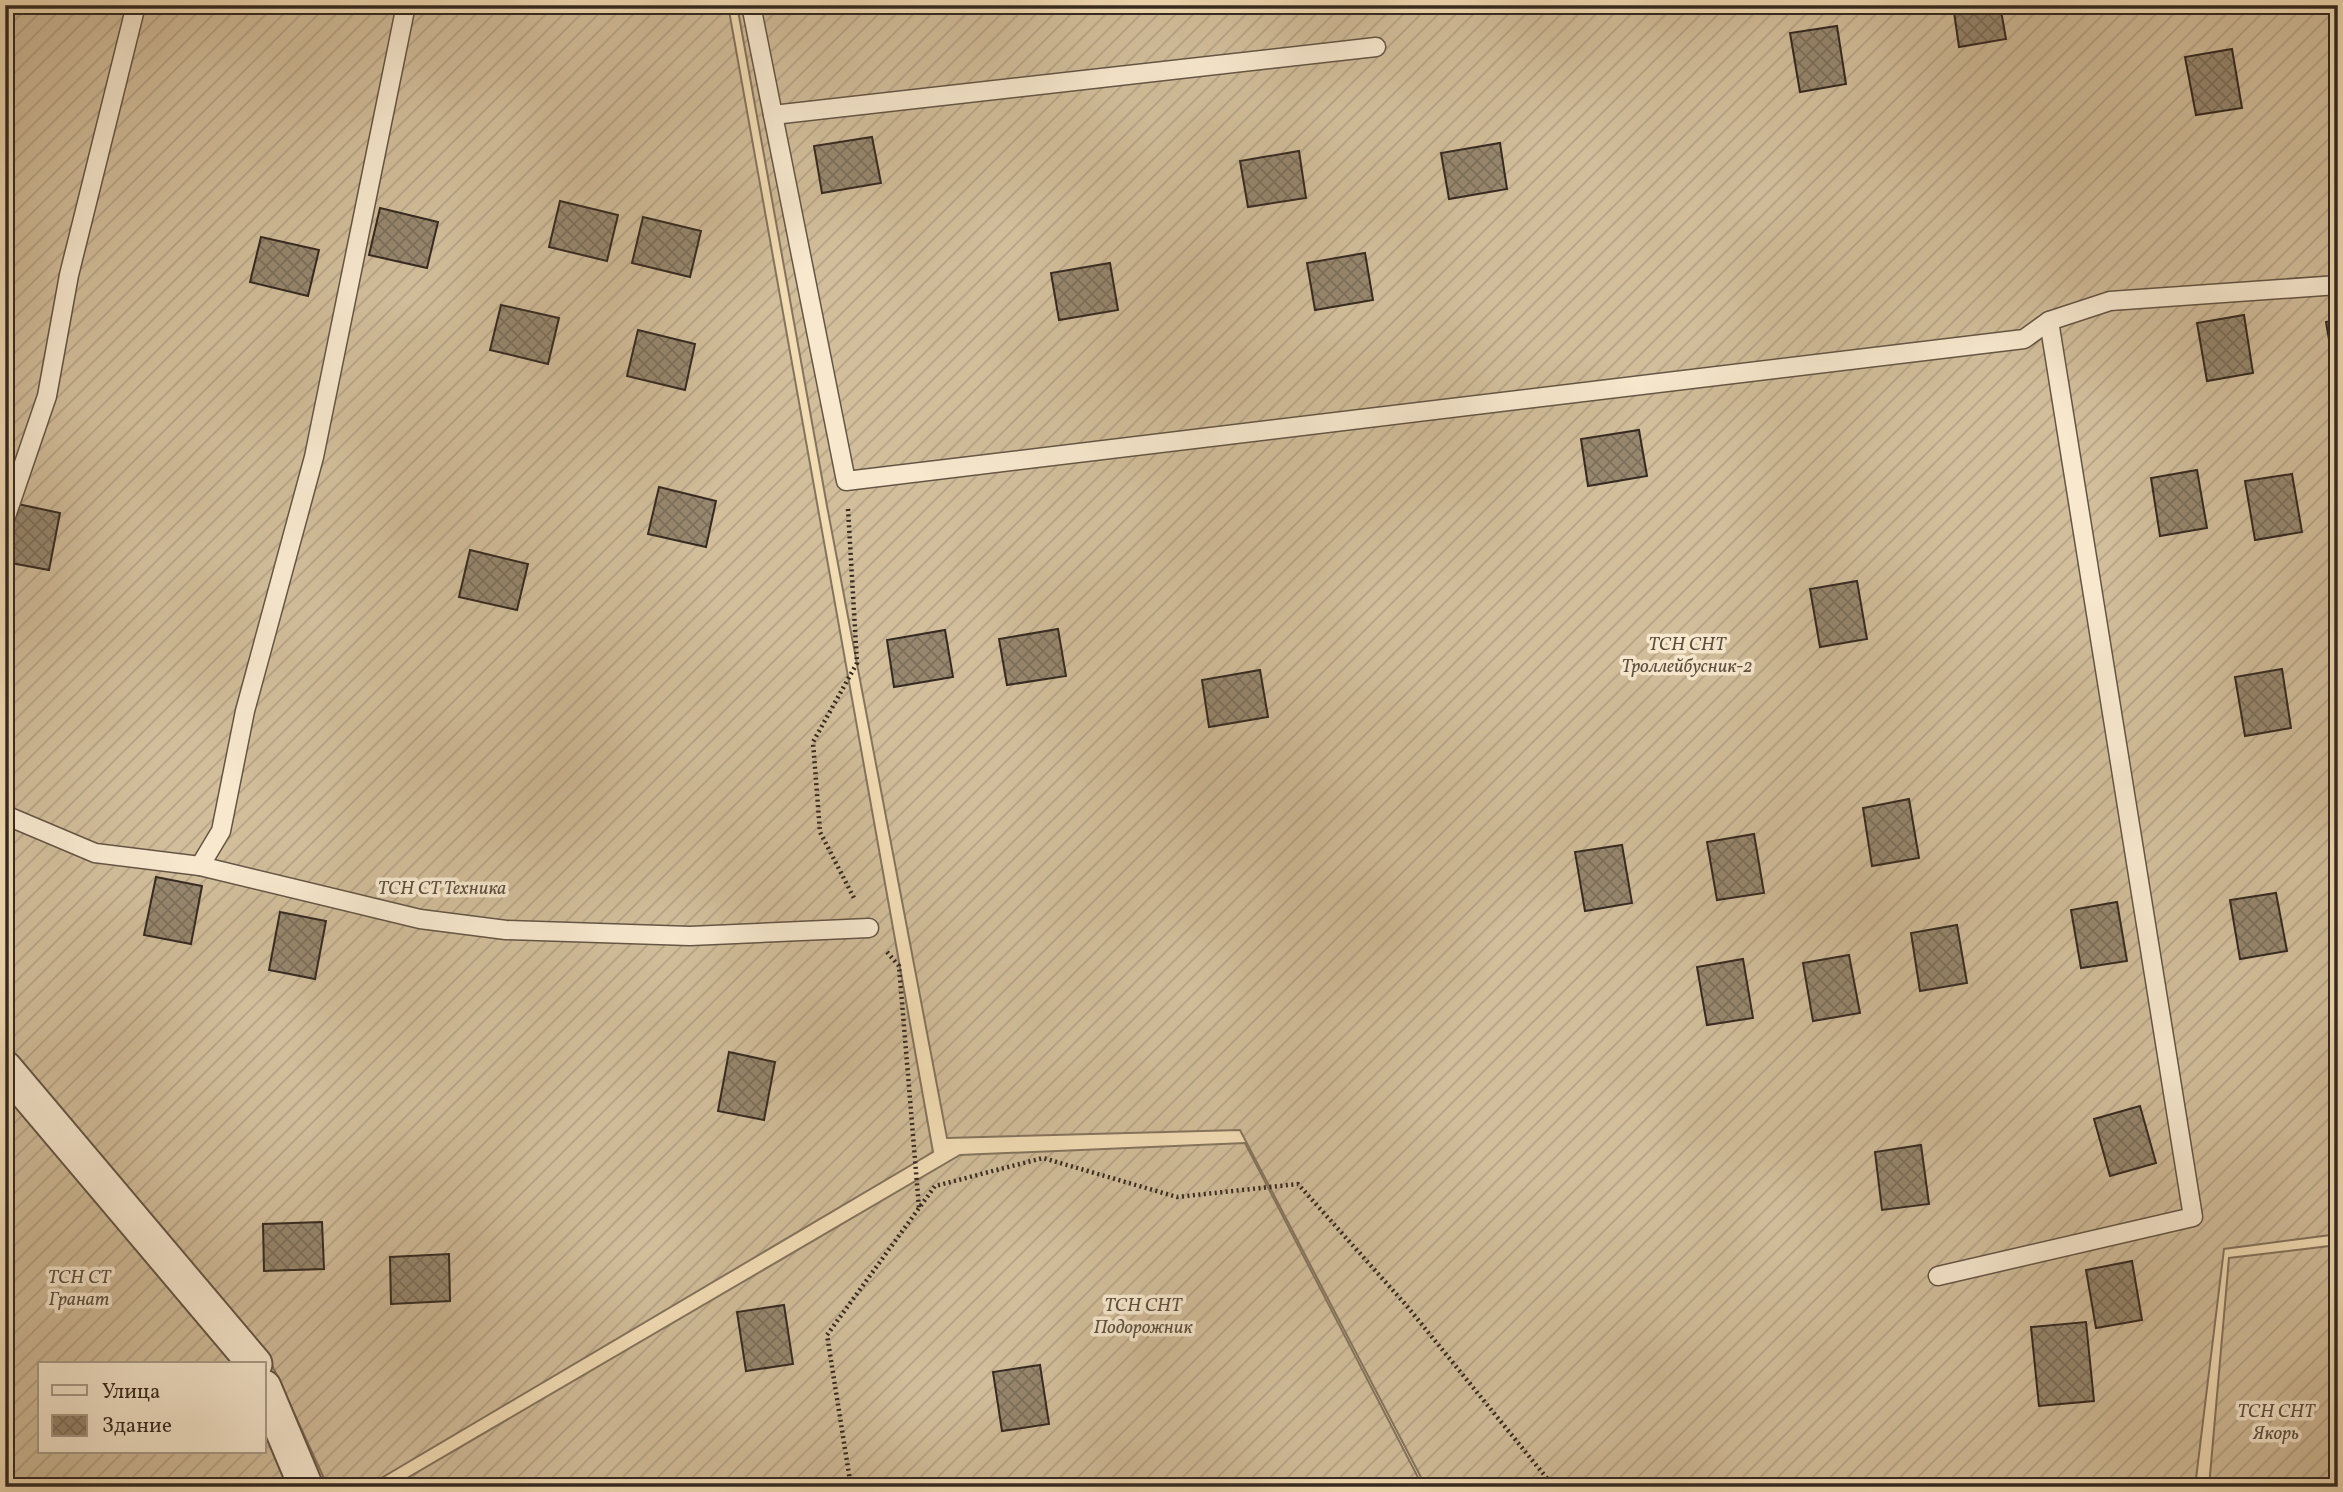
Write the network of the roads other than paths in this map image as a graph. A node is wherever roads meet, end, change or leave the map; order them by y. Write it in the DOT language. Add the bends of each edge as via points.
graph roads {
  1 [pos="136,5"];
  2 [pos="405,5"];
  3 [pos="751,5"];
  4 [pos="1376,47"];
  5 [pos="773,115"];
  6 [pos="2338,285"];
  7 [pos="2049,321"];
  8 [pos="5,519"];
  9 [pos="5,815"];
  10 [pos="200,866"];
  11 [pos="869,928"];
  12 [pos="5,1068"];
  13 [pos="1938,1276"];
  14 [pos="253,1362"];
  15 [pos="266,1392"];
  16 [pos="306,1487"];
  1 -- 8 [label="lane" via="69,275 47,396"];
  2 -- 10 [label="lane" via="314,457 245,711 221,831"];
  3 -- 5 [label="lane"];
  4 -- 5 [label="lane"];
  5 -- 7 [label="lane" via="846,481 2024,339"];
  6 -- 7 [label="lane" via="2110,301"];
  7 -- 13 [label="lane" via="2193,1217"];
  9 -- 10 [label="lane" via="95,853"];
  10 -- 11 [label="lane" via="420,919 506,930 690,936"];
  12 -- 14 [label="street"];
  15 -- 16 [label="street"];
}
